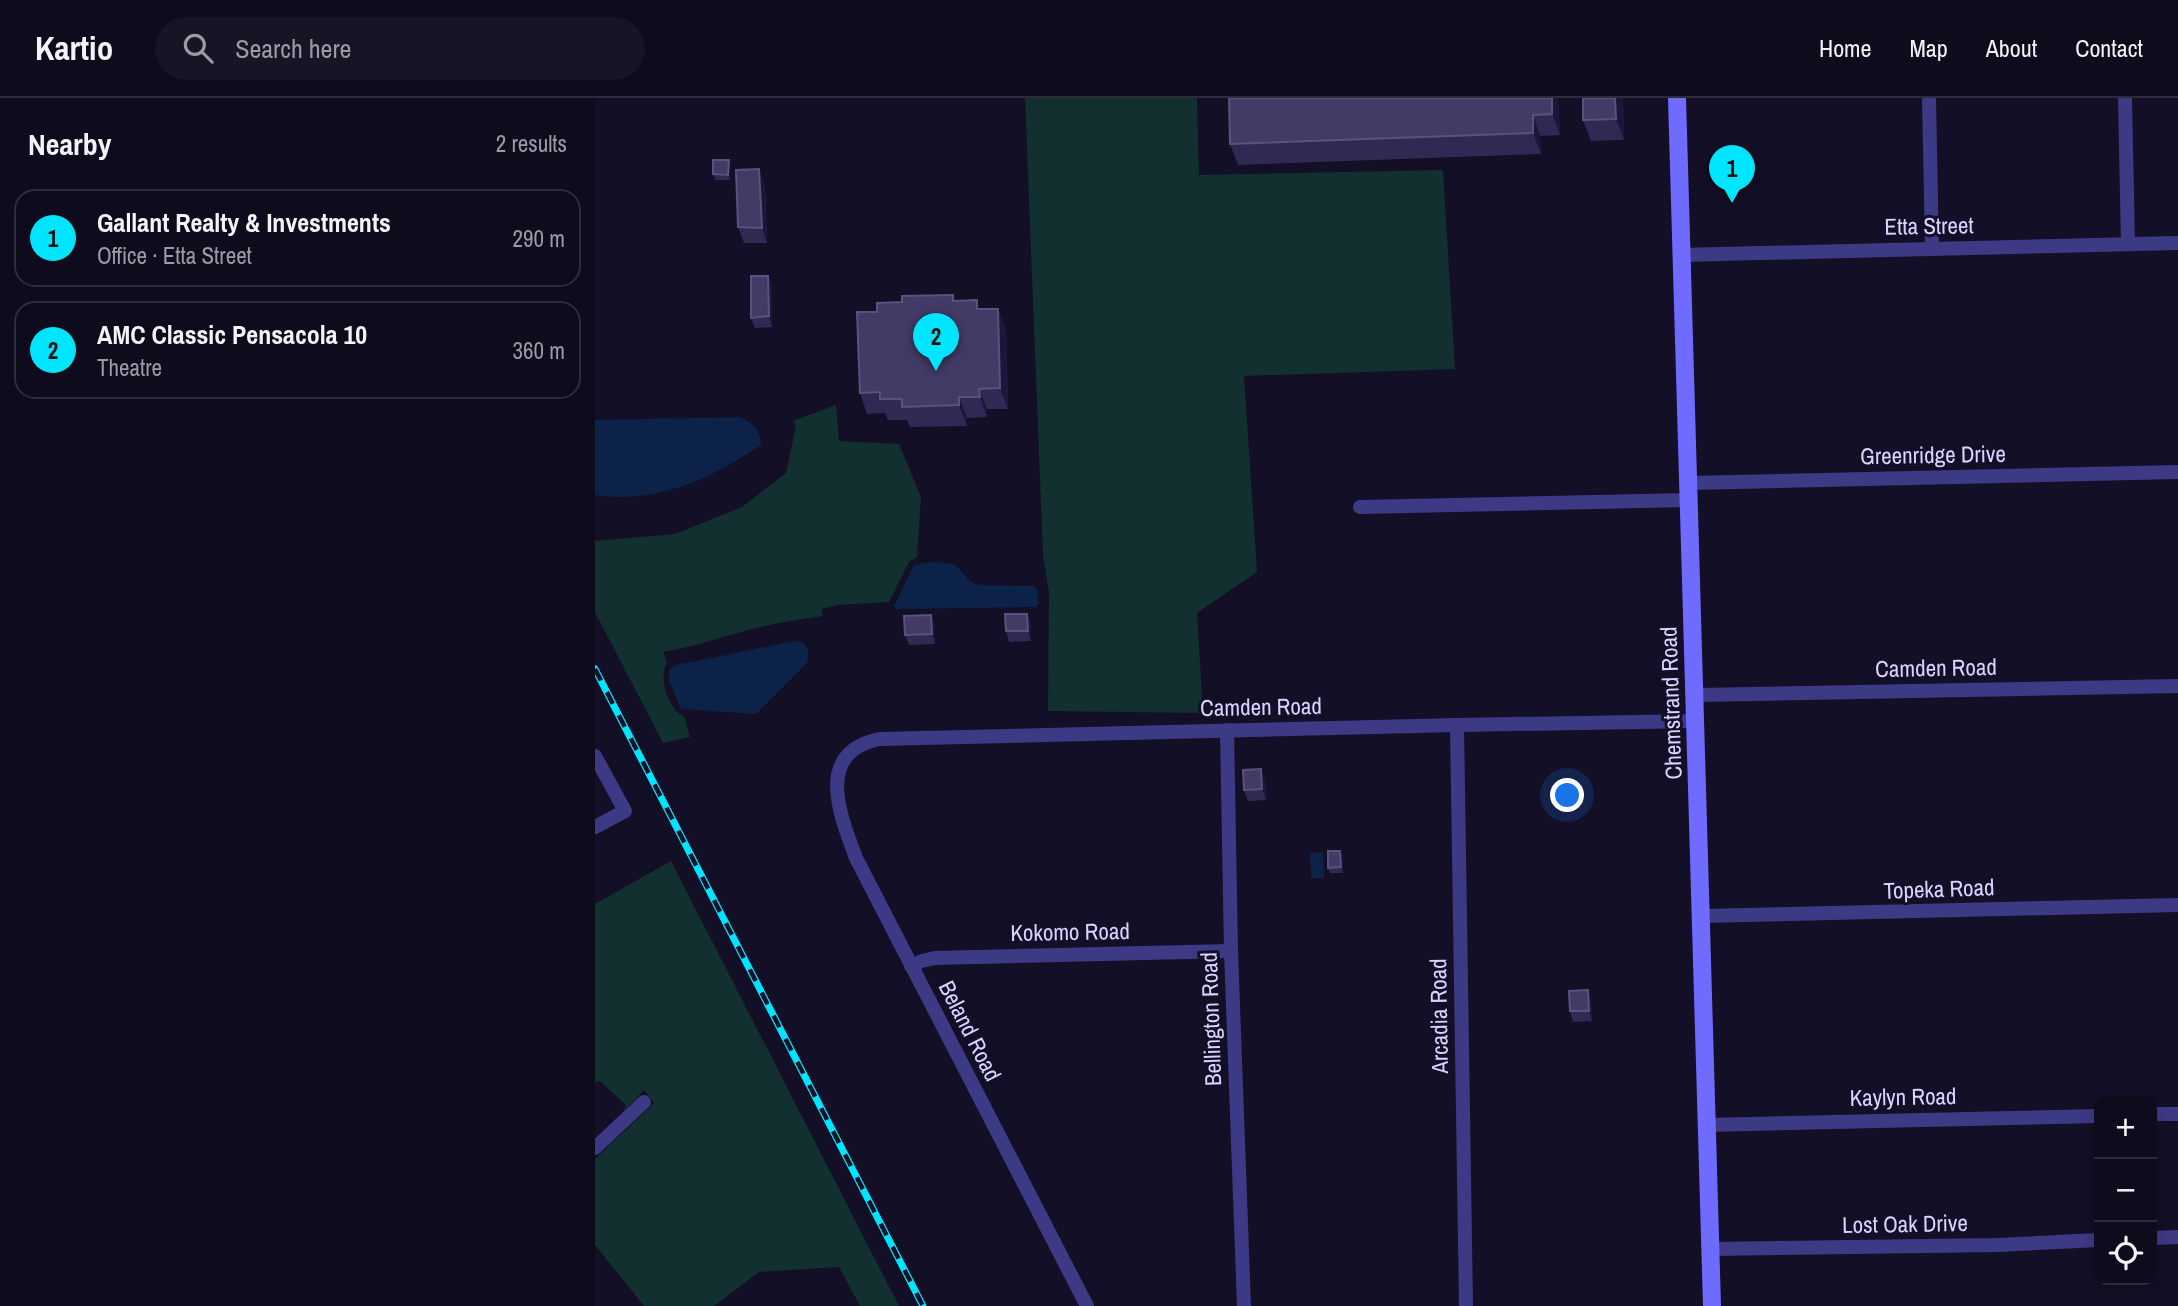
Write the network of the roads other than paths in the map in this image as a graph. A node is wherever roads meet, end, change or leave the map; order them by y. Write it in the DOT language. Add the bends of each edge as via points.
graph roads {
  1 [pos="1677,98"];
  2 [pos="1929,98"];
  3 [pos="2125,98"];
  4 [pos="2178,243"];
  5 [pos="2128,244"];
  6 [pos="1932,249"];
  7 [pos="1681,256"];
  8 [pos="2178,472"];
  9 [pos="1689,491"];
  10 [pos="1360,507"];
  11 [pos="2178,685"];
  12 [pos="1696,695"];
  13 [pos="1696,721"];
  14 [pos="1457,724"];
  15 [pos="1227,730"];
  16 [pos="595,756"];
  17 [pos="839,769"];
  18 [pos="595,827"];
  19 [pos="2178,905"];
  20 [pos="1702,916"];
  21 [pos="1231,951"];
  22 [pos="911,966"];
  23 [pos="644,1102"];
  24 [pos="2157,1114"];
  25 [pos="2178,1114"];
  26 [pos="2094,1116"];
  27 [pos="1707,1125"];
  28 [pos="595,1148"];
  29 [pos="2178,1237"];
  30 [pos="2157,1238"];
  31 [pos="2094,1240"];
  32 [pos="1710,1249"];
  33 [pos="1087,1306"];
  34 [pos="1244,1306"];
  35 [pos="1466,1306"];
  36 [pos="1712,1306"];
  1 -- 7 [label="street, Chemstrand Road"];
  2 -- 6 [label="street"];
  3 -- 5 [label="street"];
  4 -- 5 [label="street, Etta Street"];
  5 -- 6 [label="street, Etta Street"];
  6 -- 7 [label="street, Etta Street"];
  7 -- 9 [label="street, Chemstrand Road"];
  8 -- 9 [label="street, Greenridge Drive"];
  9 -- 10 [label="street, Greenridge Drive"];
  9 -- 12 [label="street, Chemstrand Road"];
  11 -- 12 [label="street, Camden Road"];
  12 -- 13 [label="street, Chemstrand Road"];
  13 -- 14 [label="street, Camden Road"];
  13 -- 20 [label="street, Chemstrand Road"];
  14 -- 15 [label="street, Camden Road"];
  14 -- 35 [label="street, Arcadia Road"];
  15 -- 17 [label="street, Camden Road" via="879,740 855,748"];
  15 -- 21 [label="street, Bellington Road"];
  16 -- 18 [label="street" via="625,811"];
  17 -- 22 [label="street, Beland Road" via="836,781 845,830"];
  19 -- 20 [label="street, Topeka Road"];
  20 -- 27 [label="street, Chemstrand Road"];
  21 -- 22 [label="street, Kokomo Road" via="935,958"];
  21 -- 34 [label="street, Bellington Road"];
  22 -- 33 [label="street, Beland Road"];
  23 -- 28 [label="street"];
  24 -- 25 [label="street"];
  26 -- 27 [label="street, Kaylyn Road"];
  27 -- 32 [label="street, Chemstrand Road"];
  29 -- 30 [label="street"];
  31 -- 32 [label="street, Lost Oak Drive"];
  32 -- 36 [label="street, Chemstrand Road"];
}
